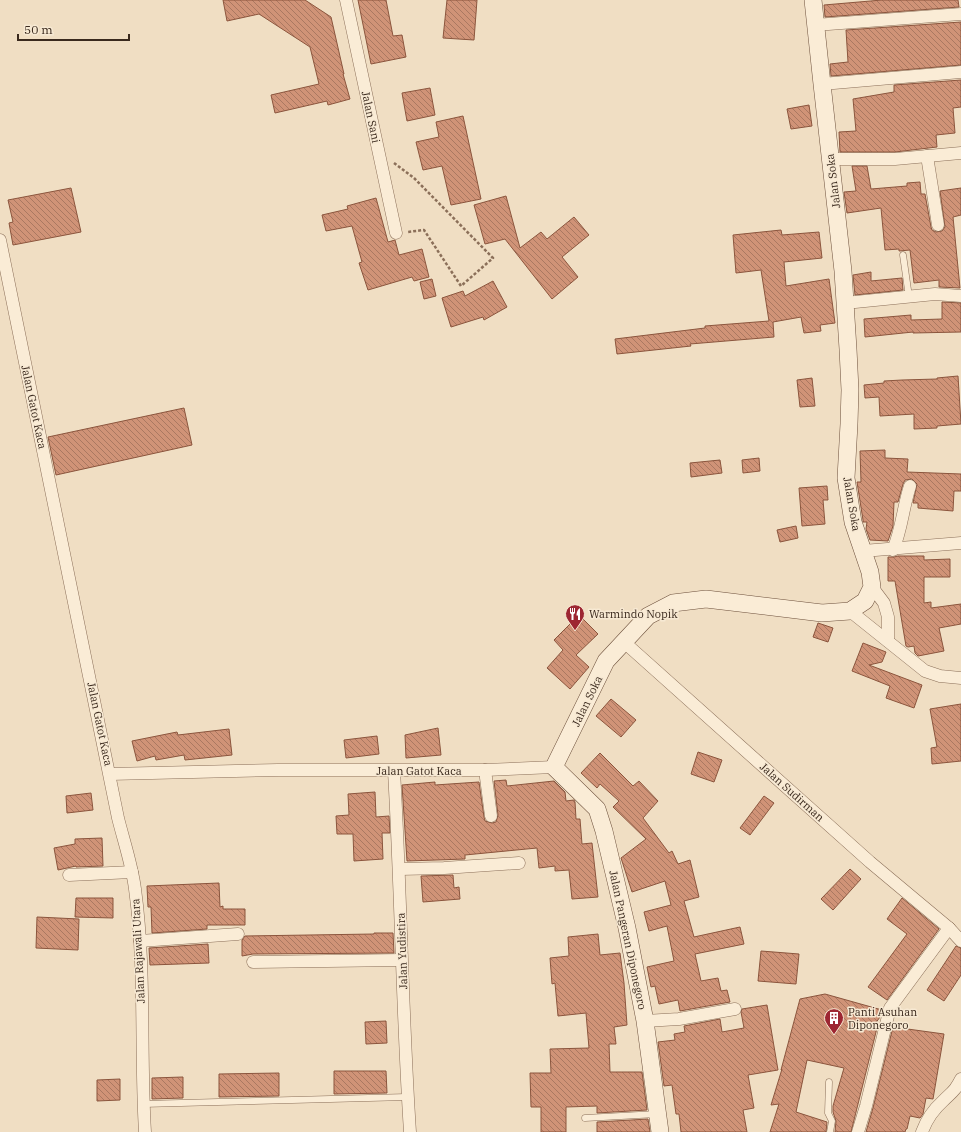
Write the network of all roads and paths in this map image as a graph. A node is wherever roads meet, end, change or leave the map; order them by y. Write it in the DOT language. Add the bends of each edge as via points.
graph roads {
  1 [pos="346,0"];
  2 [pos="813,0"];
  3 [pos="961,14"];
  4 [pos="815,25"];
  5 [pos="961,72"];
  6 [pos="822,84"];
  7 [pos="378,150"];
  8 [pos="961,153"];
  9 [pos="927,156"];
  10 [pos="830,159"];
  11 [pos="938,225"];
  12 [pos="396,233"];
  13 [pos="0,240"];
  14 [pos="903,255"];
  15 [pos="961,296"];
  16 [pos="909,297"];
  17 [pos="845,303"];
  18 [pos="910,486"];
  19 [pos="961,544"];
  20 [pos="893,550"];
  21 [pos="863,551"];
  22 [pos="872,587"];
  23 [pos="850,611"];
  24 [pos="888,641"];
  25 [pos="624,642"];
  26 [pos="961,678"];
  27 [pos="554,767"];
  28 [pos="485,770"];
  29 [pos="394,771"];
  30 [pos="110,774"];
  31 [pos="491,816"];
  32 [pos="519,863"];
  33 [pos="400,869"];
  34 [pos="132,872"];
  35 [pos="69,875"];
  36 [pos="948,928"];
  37 [pos="238,934"];
  38 [pos="140,941"];
  39 [pos="961,941"];
  40 [pos="402,960"];
  41 [pos="252,962"];
  42 [pos="735,1009"];
  43 [pos="644,1021"];
  44 [pos="961,1079"];
  45 [pos="829,1082"];
  46 [pos="407,1097"];
  47 [pos="143,1104"];
  48 [pos="657,1114"];
  49 [pos="585,1118"];
  50 [pos="145,1132"];
  51 [pos="410,1132"];
  52 [pos="660,1132"];
  53 [pos="830,1132"];
  54 [pos="858,1132"];
  55 [pos="922,1132"];
  1 -- 7 [label="street, Jalan Sani"];
  2 -- 4 [label="street, Jalan Soka"];
  3 -- 4 [label="street"];
  4 -- 6 [label="street, Jalan Soka"];
  5 -- 6 [label="street"];
  6 -- 10 [label="street, Jalan Soka"];
  7 -- 12 [label="street, Jalan Sani"];
  7 -- 12 [label="path" via="414,178 493,258 461,286 424,230"];
  8 -- 9 [label="street"];
  9 -- 10 [label="street" via="895,159"];
  9 -- 11 [label="street"];
  10 -- 17 [label="street, Jalan Soka"];
  13 -- 30 [label="street, Jalan Gatot Kaca"];
  14 -- 16 [label="lane"];
  15 -- 16 [label="street" via="936,294"];
  16 -- 17 [label="street"];
  17 -- 21 [label="street, Jalan Soka" via="850,390 846,478 853,522"];
  18 -- 20 [label="street"];
  19 -- 20 [label="street"];
  20 -- 21 [label="street"];
  21 -- 22 [label="street, Jalan Soka"];
  22 -- 23 [label="street" via="864,601"];
  22 -- 24 [label="street" via="884,603 888,617"];
  23 -- 24 [label="street"];
  23 -- 25 [label="street, Jalan Soka" via="822,613 706,598 672,603 648,616"];
  24 -- 26 [label="street" via="926,671 940,676"];
  25 -- 27 [label="street, Jalan Soka" via="606,661"];
  25 -- 36 [label="street, Jalan Sudirman" via="870,862"];
  27 -- 28 [label="street, Jalan Gatot Kaca"];
  27 -- 43 [label="street, Jalan Pangeran Diponegoro" via="597,809 627,928"];
  28 -- 29 [label="street, Jalan Gatot Kaca"];
  28 -- 31 [label="street"];
  29 -- 30 [label="street, Jalan Gatot Kaca" via="278,770"];
  29 -- 33 [label="street, Jalan Yudistira"];
  30 -- 34 [label="street, Jalan Rajawali Utara"];
  32 -- 33 [label="street"];
  33 -- 40 [label="street, Jalan Yudistira"];
  34 -- 35 [label="street"];
  34 -- 38 [label="street, Jalan Rajawali Utara"];
  36 -- 39 [label="street, Jalan Sudirman"];
  36 -- 54 [label="street" via="890,1008"];
  37 -- 38 [label="street"];
  38 -- 47 [label="street, Jalan Rajawali Utara"];
  40 -- 41 [label="street"];
  40 -- 46 [label="street, Jalan Yudistira"];
  42 -- 43 [label="street" via="679,1019"];
  43 -- 48 [label="street, Jalan Pangeran Diponegoro"];
  44 -- 55 [label="street" via="956,1090 942,1101 927,1120"];
  45 -- 53 [label="lane" via="828,1113 832,1121"];
  46 -- 47 [label="lane"];
  46 -- 51 [label="street, Jalan Yudistira"];
  47 -- 50 [label="street, Jalan Rajawali Utara"];
  48 -- 49 [label="lane"];
  48 -- 52 [label="street, Jalan Pangeran Diponegoro"];
}
